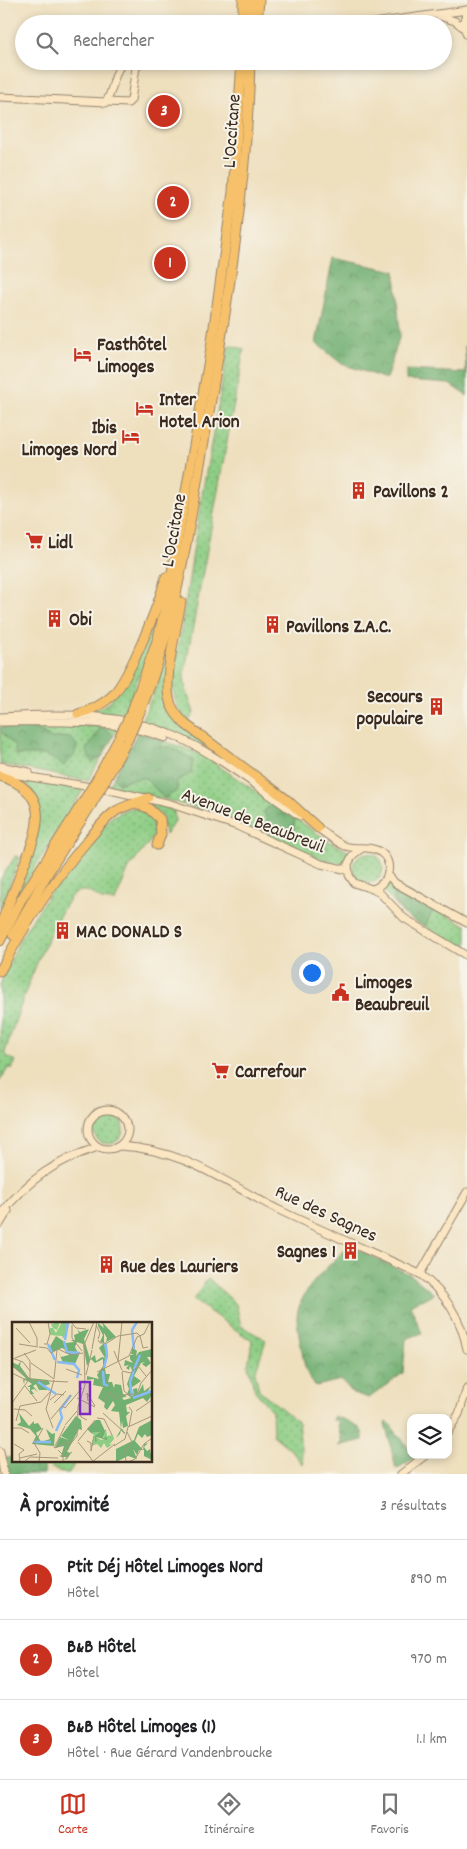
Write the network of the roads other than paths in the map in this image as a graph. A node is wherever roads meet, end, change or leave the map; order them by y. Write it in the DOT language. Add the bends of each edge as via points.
graph roads {
  1 [pos="239,0"];
  2 [pos="243,0"];
  3 [pos="251,0"];
  4 [pos="259,0"];
  5 [pos="467,10"];
  6 [pos="241,15"];
  7 [pos="245,15"];
  8 [pos="248,15"];
  9 [pos="258,15"];
  10 [pos="436,15"];
  11 [pos="452,20"];
  12 [pos="465,31"];
  13 [pos="118,70"];
  14 [pos="136,70"];
  15 [pos="247,70"];
  16 [pos="114,87"];
  17 [pos="0,97"];
  18 [pos="105,103"];
  19 [pos="118,104"];
  20 [pos="180,554"];
  21 [pos="78,714"];
  22 [pos="0,717"];
  23 [pos="0,724"];
  24 [pos="208,754"];
  25 [pos="0,766"];
  26 [pos="0,774"];
  27 [pos="110,790"];
  28 [pos="148,798"];
  29 [pos="87,803"];
  30 [pos="137,804"];
  31 [pos="318,828"];
  32 [pos="157,845"];
  33 [pos="361,849"];
  34 [pos="348,870"];
  35 [pos="388,875"];
  36 [pos="372,889"];
  37 [pos="467,923"];
  38 [pos="0,926"];
  39 [pos="0,941"];
  40 [pos="467,956"];
  41 [pos="0,965"];
  42 [pos="0,970"];
  43 [pos="127,1136"];
  44 [pos="90,1138"];
  45 [pos="98,1146"];
  46 [pos="120,1146"];
  47 [pos="136,1146"];
  48 [pos="76,1154"];
  49 [pos="467,1192"];
  50 [pos="12,1201"];
  51 [pos="0,1215"];
  52 [pos="0,1224"];
  53 [pos="420,1274"];
  54 [pos="467,1349"];
  55 [pos="467,1388"];
  56 [pos="452,1424"];
  57 [pos="0,1451"];
  58 [pos="421,1459"];
  59 [pos="4,1474"];
  60 [pos="401,1474"];
  1 -- 6 [label="highway"];
  2 -- 7 [label="highway"];
  3 -- 8 [label="highway"];
  4 -- 9 [label="highway"];
  5 -- 10 [label="main road"];
  5 -- 12 [label="main road" via="463,20"];
  11 -- 12 [label="main road"];
  13 -- 16 [label="main road"];
  14 -- 19 [label="main road" via="131,100"];
  15 -- 20 [label="highway, L'Occitane" via="225,254"];
  16 -- 18 [label="main road"];
  16 -- 19 [label="main road"];
  17 -- 18 [label="main road"];
  18 -- 19 [label="main road"];
  20 -- 21 [label="highway" via="169,564 154,614 122,683 112,696"];
  20 -- 29 [label="highway, L'Occitane, bridge" via="166,640 123,739"];
  20 -- 31 [label="highway" via="182,592 168,681 174,711 185,724 286,799"];
  21 -- 22 [label="main road, Avenue de Beaubreuil"];
  21 -- 24 [label="main road, Avenue de Beaubreuil" via="146,725"];
  23 -- 24 [label="main road, Avenue de Beaubreuil" via="86,722 123,726 159,735"];
  24 -- 31 [label="main road, Avenue de Beaubreuil"];
  25 -- 27 [label="main road"];
  26 -- 27 [label="main road, Avenue de Beaubreuil"];
  26 -- 38 [label="highway" via="29,790 38,812 34,839"];
  27 -- 28 [label="main road, Avenue de Beaubreuil"];
  28 -- 30 [label="highway"];
  28 -- 34 [label="main road, Avenue de Beaubreuil" via="237,826 321,864"];
  29 -- 39 [label="highway, L'Occitane" via="21,900"];
  29 -- 41 [label="highway, L'Occitane" via="23,915"];
  30 -- 32 [label="highway" via="148,808 160,819 161,834"];
  30 -- 42 [label="highway" via="108,817 59,875"];
  31 -- 33 [label="main road, Avenue de Beaubreuil" via="345,846"];
  33 -- 34 [label="main road, Avenue de Beaubreuil" via="350,860"];
  33 -- 35 [label="main road, Avenue de Beaubreuil" via="370,848 382,853 388,864"];
  34 -- 36 [label="main road" via="354,883"];
  35 -- 36 [label="main road"];
  35 -- 37 [label="main road" via="395,883"];
  36 -- 40 [label="main road" via="383,895 404,918"];
  43 -- 44 [label="main road" via="127,1120 111,1109 98,1111 91,1119 88,1127"];
  43 -- 46 [label="main road"];
  43 -- 47 [label="main road"];
  44 -- 45 [label="main road"];
  44 -- 48 [label="main road"];
  45 -- 46 [label="main road" via="109,1149"];
  45 -- 48 [label="main road"];
  46 -- 47 [label="main road, Rue des Sagnes"];
  47 -- 53 [label="main road, Rue des Sagnes" via="193,1162 280,1211"];
  48 -- 50 [label="main road" via="46,1169"];
  49 -- 53 [label="main road"];
  50 -- 51 [label="main road"];
  50 -- 52 [label="main road"];
  53 -- 54 [label="main road, Rue des Sagnes" via="438,1289 453,1310 464,1332"];
  55 -- 56 [label="main road"];
  57 -- 59 [label="main road"];
  58 -- 60 [label="main road"];
}
